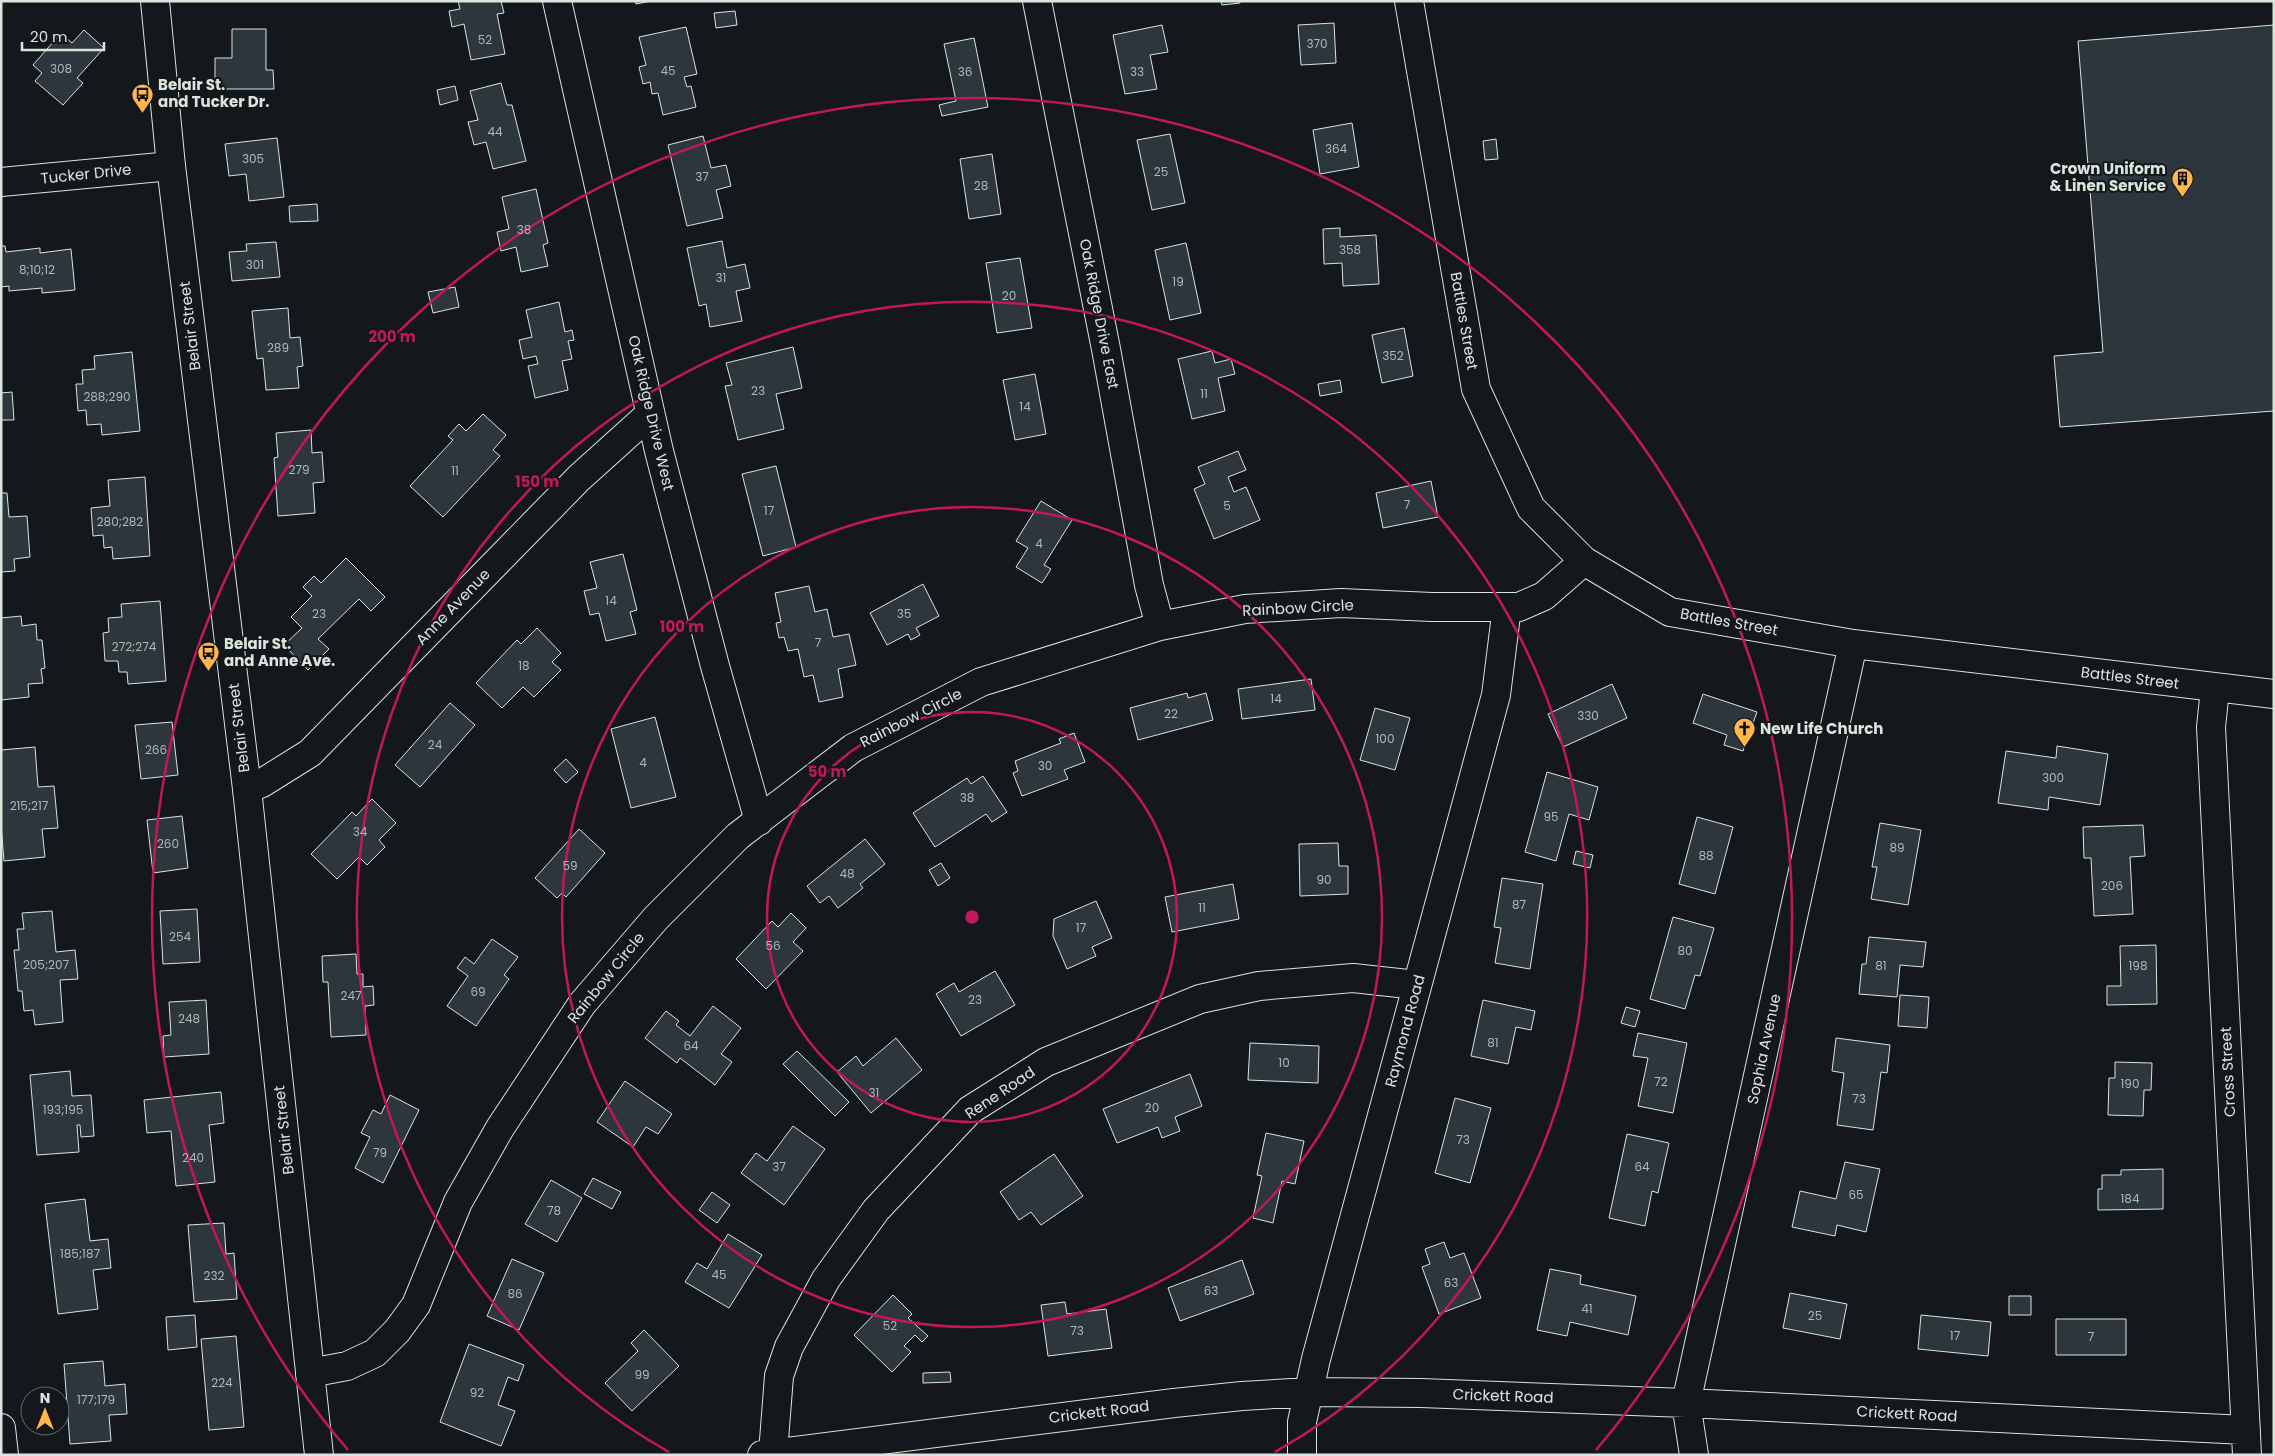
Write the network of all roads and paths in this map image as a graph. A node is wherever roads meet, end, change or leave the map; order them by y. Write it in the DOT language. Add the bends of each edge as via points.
graph roads {
  1 [pos="155,1"];
  2 [pos="557,1"];
  3 [pos="1036,1"];
  4 [pos="1409,1"];
  5 [pos="171,166"];
  6 [pos="1,182"];
  7 [pos="650,414"];
  8 [pos="1584,561"];
  9 [pos="1507,607"];
  10 [pos="1160,626"];
  11 [pos="1853,644"];
  12 [pos="2215,689"];
  13 [pos="2274,694"];
  14 [pos="247,789"];
  15 [pos="759,821"];
  16 [pos="1418,985"];
  17 [pos="310,1373"];
  18 [pos="1308,1392"];
  19 [pos="1686,1403"];
  20 [pos="1,1428"];
  21 [pos="2246,1442"];
  22 [pos="768,1454"];
  23 [pos="4,1455"];
  24 [pos="319,1455"];
  25 [pos="1302,1455"];
  26 [pos="1694,1455"];
  1 -- 5 [label="street, Belair Street"];
  2 -- 7 [label="street, Oak Ridge Drive West"];
  3 -- 10 [label="street, Oak Ridge Drive East" via="1106,348 1149,585"];
  4 -- 8 [label="street, Battles Street" via="1476,389 1531,508"];
  5 -- 6 [label="street, Tucker Drive"];
  5 -- 14 [label="street, Belair Street"];
  7 -- 14 [label="street, Anne Avenue" via="579,478 310,753"];
  7 -- 15 [label="street, Oak Ridge Drive West"];
  8 -- 9 [label="street, Rainbow Circle" via="1544,596 1519,607"];
  8 -- 11 [label="street, Battles Street" via="1670,612"];
  9 -- 10 [label="street, Rainbow Circle" via="1341,603 1245,609"];
  9 -- 16 [label="street, Raymond Road" via="1496,695"];
  10 -- 15 [label="street, Rainbow Circle" via="981,682 853,748"];
  11 -- 12 [label="street, Battles Street"];
  11 -- 19 [label="street, Sophia Avenue"];
  12 -- 13 [label="street, Battles Street"];
  12 -- 21 [label="street, Cross Street" via="2211,727"];
  14 -- 17 [label="street, Belair Street"];
  15 -- 17 [label="street, Rainbow Circle" via="738,836 656,918 582,1004 500,1128 462,1195 416,1304 397,1331 375,1353 347,1366"];
  16 -- 18 [label="street, Raymond Road"];
  16 -- 22 [label="street, Rene Road" via="1353,978 1259,986 1200,999 1046,1062 970,1110 876,1210 826,1280 788,1347 779,1376"];
  17 -- 24 [label="street, Belair Street"];
  18 -- 19 [label="street, Crickett Road"];
  18 -- 22 [label="street, Crickett Road" via="1174,1403"];
  18 -- 25 [label="street, Raymond Road" via="1302,1422"];
  19 -- 21 [label="street, Crickett Road"];
  19 -- 26 [label="street, Sophia Avenue"];
  20 -- 23 [label="street"];
}
